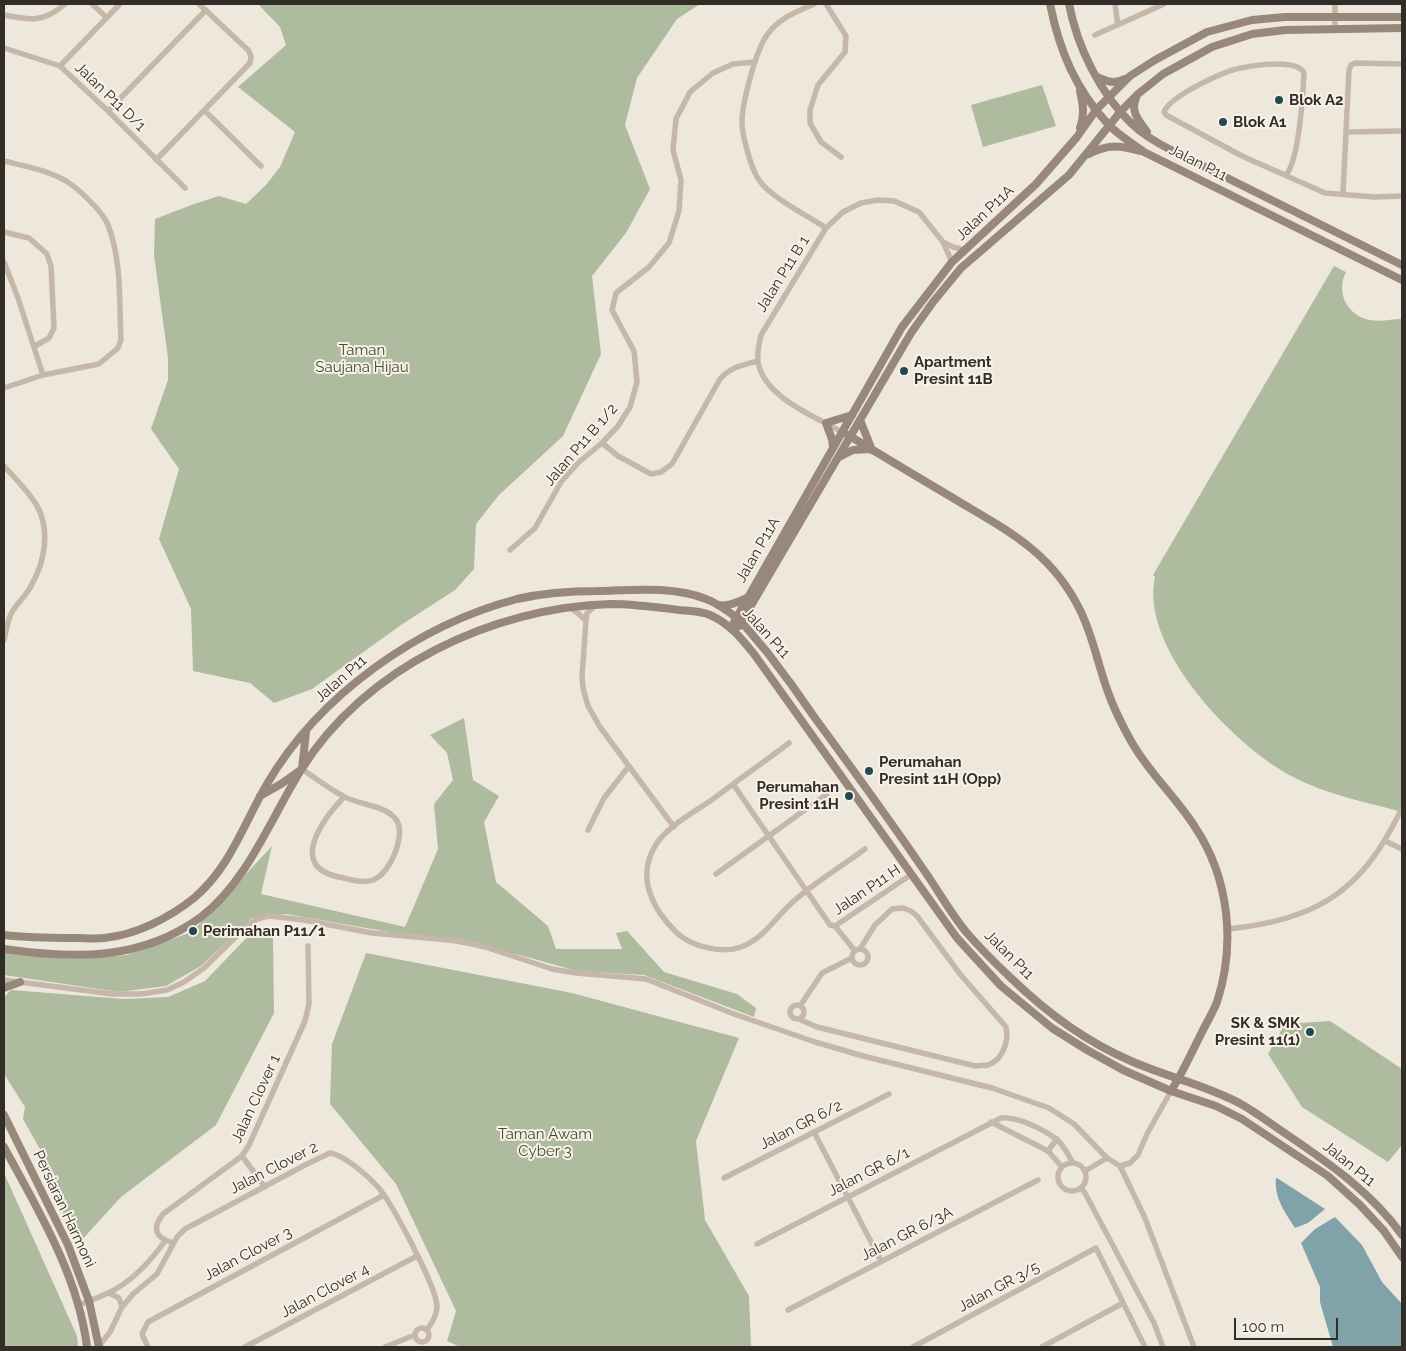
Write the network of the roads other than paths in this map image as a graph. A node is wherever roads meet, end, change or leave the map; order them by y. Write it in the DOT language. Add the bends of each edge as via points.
graph roads {
  1 [pos="65,4"];
  2 [pos="92,4"];
  3 [pos="120,4"];
  4 [pos="200,4"];
  5 [pos="814,4"];
  6 [pos="826,4"];
  7 [pos="1050,4"];
  8 [pos="1069,4"];
  9 [pos="1115,4"];
  10 [pos="1164,4"];
  11 [pos="1335,4"];
  12 [pos="206,10"];
  13 [pos="4,15"];
  14 [pos="106,17"];
  15 [pos="1335,17"];
  16 [pos="1402,17"];
  17 [pos="1118,25"];
  18 [pos="1335,28"];
  19 [pos="1402,28"];
  20 [pos="1095,35"];
  21 [pos="4,48"];
  22 [pos="756,62"];
  23 [pos="1402,64"];
  24 [pos="60,66"];
  25 [pos="1130,76"];
  26 [pos="1097,77"];
  27 [pos="1079,87"];
  28 [pos="1138,94"];
  29 [pos="1109,97"];
  30 [pos="1096,110"];
  31 [pos="108,111"];
  32 [pos="205,111"];
  33 [pos="1121,111"];
  34 [pos="1109,125"];
  35 [pos="1402,130"];
  36 [pos="1346,132"];
  37 [pos="1077,137"];
  38 [pos="1154,141"];
  39 [pos="1144,152"];
  40 [pos="841,157"];
  41 [pos="1085,157"];
  42 [pos="4,160"];
  43 [pos="156,160"];
  44 [pos="261,166"];
  45 [pos="1286,175"];
  46 [pos="184,188"];
  47 [pos="1343,193"];
  48 [pos="1402,196"];
  49 [pos="826,228"];
  50 [pos="4,232"];
  51 [pos="943,242"];
  52 [pos="966,250"];
  53 [pos="4,262"];
  54 [pos="952,262"];
  55 [pos="1402,264"];
  56 [pos="1402,280"];
  57 [pos="35,346"];
  58 [pos="758,361"];
  59 [pos="43,375"];
  60 [pos="4,388"];
  61 [pos="852,415"];
  62 [pos="860,420"];
  63 [pos="826,423"];
  64 [pos="842,432"];
  65 [pos="851,437"];
  66 [pos="602,443"];
  67 [pos="833,447"];
  68 [pos="872,450"];
  69 [pos="839,457"];
  70 [pos="4,466"];
  71 [pos="510,550"];
  72 [pos="747,597"];
  73 [pos="597,604"];
  74 [pos="718,605"];
  75 [pos="568,607"];
  76 [pos="4,613"];
  77 [pos="11,614"];
  78 [pos="739,620"];
  79 [pos="586,621"];
  80 [pos="733,630"];
  81 [pos="4,640"];
  82 [pos="306,732"];
  83 [pos="789,743"];
  84 [pos="629,766"];
  85 [pos="302,769"];
  86 [pos="733,784"];
  87 [pos="827,794"];
  88 [pos="260,796"];
  89 [pos="344,797"];
  90 [pos="1400,812"];
  91 [pos="674,827"];
  92 [pos="588,830"];
  93 [pos="768,836"];
  94 [pos="1385,841"];
  95 [pos="865,849"];
  96 [pos="1402,849"];
  97 [pos="913,854"];
  98 [pos="716,874"];
  99 [pos="912,874"];
  100 [pos="932,881"];
  101 [pos="806,891"];
  102 [pos="835,926"];
  103 [pos="1228,929"];
  104 [pos="4,936"];
  105 [pos="308,946"];
  106 [pos="4,949"];
  107 [pos="858,950"];
  108 [pos="852,958"];
  109 [pos="4,980"];
  110 [pos="20,982"];
  111 [pos="4,988"];
  112 [pos="800,1006"];
  113 [pos="800,1018"];
  114 [pos="1178,1079"];
  115 [pos="1172,1091"];
  116 [pos="889,1094"];
  117 [pos="4,1115"];
  118 [pos="992,1122"];
  119 [pos="814,1132"];
  120 [pos="1056,1139"];
  121 [pos="4,1148"];
  122 [pos="1048,1151"];
  123 [pos="242,1156"];
  124 [pos="1106,1158"];
  125 [pos="1073,1163"];
  126 [pos="1120,1166"];
  127 [pos="1062,1167"];
  128 [pos="1085,1171"];
  129 [pos="724,1178"];
  130 [pos="1038,1180"];
  131 [pos="265,1186"];
  132 [pos="1081,1188"];
  133 [pos="384,1195"];
  134 [pos="848,1197"];
  135 [pos="1402,1235"];
  136 [pos="166,1241"];
  137 [pos="173,1244"];
  138 [pos="757,1244"];
  139 [pos="417,1256"];
  140 [pos="1402,1257"];
  141 [pos="881,1262"];
  142 [pos="109,1293"];
  143 [pos="89,1300"];
  144 [pos="1123,1303"];
  145 [pos="78,1305"];
  146 [pos="122,1307"];
  147 [pos="788,1310"];
  148 [pos="427,1330"];
  149 [pos="414,1336"];
  150 [pos="428,1344"];
  151 [pos="99,1346"];
  152 [pos="87,1347"];
  153 [pos="148,1347"];
  154 [pos="245,1347"];
  155 [pos="385,1347"];
  156 [pos="913,1347"];
  157 [pos="1042,1347"];
  158 [pos="1146,1347"];
  159 [pos="1163,1347"];
  160 [pos="1194,1347"];
  1 -- 13 [label="street" via="46,17 29,20"];
  2 -- 14 [label="street"];
  3 -- 14 [label="street"];
  4 -- 12 [label="street"];
  5 -- 22 [label="street" via="778,23 766,36"];
  6 -- 40 [label="street" via="846,36 845,52 818,85 810,110 810,123 821,142"];
  7 -- 27 [label="main road, Jalan P11" via="1061,50"];
  8 -- 26 [label="main road, Jalan P11" via="1084,55"];
  9 -- 17 [label="street"];
  10 -- 17 [label="street"];
  11 -- 15 [label="street"];
  12 -- 31 [label="street"];
  12 -- 32 [label="street" via="252,57"];
  14 -- 24 [label="street"];
  15 -- 16 [label="main road, Jalan P11A"];
  15 -- 18 [label="street"];
  15 -- 25 [label="main road, Jalan P11A" via="1284,17 1230,25 1184,43"];
  17 -- 20 [label="street"];
  18 -- 19 [label="main road, Jalan P11A"];
  18 -- 28 [label="main road, Jalan P11A" via="1285,30 1231,40 1163,74"];
  21 -- 24 [label="street, Jalan P11 D/1"];
  22 -- 49 [label="street" via="742,111 751,164 759,181 772,193"];
  22 -- 66 [label="street, Jalan P11 B 1/2" via="733,64 713,73 690,92 676,118 673,150 680,180 679,211 669,243 649,267 616,293 612,310 634,351 637,382 630,407"];
  23 -- 36 [label="street" via="1355,63 1351,66"];
  24 -- 31 [label="street, Jalan P11 D/1"];
  25 -- 26 [label="main road" via="1115,83"];
  25 -- 29 [label="main road, Jalan P11A"];
  26 -- 29 [label="main road, Jalan P11"];
  27 -- 30 [label="main road, Jalan P11"];
  27 -- 37 [label="main road" via="1084,109"];
  28 -- 33 [label="main road, Jalan P11A"];
  28 -- 38 [label="main road" via="1134,112"];
  29 -- 30 [label="main road, Jalan P11A"];
  29 -- 33 [label="main road, Jalan P11"];
  30 -- 34 [label="main road, Jalan P11"];
  30 -- 37 [label="main road, Jalan P11A"];
  31 -- 43 [label="street, Jalan P11 D/1"];
  32 -- 43 [label="street"];
  32 -- 44 [label="street"];
  33 -- 34 [label="main road, Jalan P11A"];
  33 -- 38 [label="main road, Jalan P11"];
  34 -- 39 [label="main road, Jalan P11"];
  34 -- 41 [label="main road, Jalan P11A"];
  35 -- 36 [label="street"];
  36 -- 47 [label="street"];
  37 -- 52 [label="main road, Jalan P11A" via="1036,184"];
  38 -- 55 [label="main road, Jalan P11"];
  39 -- 41 [label="main road" via="1114,146 1101,148"];
  39 -- 56 [label="main road, Jalan P11"];
  41 -- 62 [label="main road, Jalan P11A" via="1053,190 961,268 911,333"];
  42 -- 59 [label="street" via="57,177 78,190 108,224 116,255 121,340 118,348 98,364"];
  43 -- 46 [label="street, Jalan P11 D/1"];
  45 -- 45 [label="street" via="1292,167 1301,118 1302,68 1264,64 1240,68 1178,97 1166,108 1166,115 1242,156"];
  45 -- 47 [label="street" via="1326,193"];
  47 -- 48 [label="street"];
  49 -- 51 [label="street, Jalan P11 B 1" via="843,212 861,204 894,201 920,212"];
  49 -- 58 [label="street, Jalan P11 B 1" via="761,335"];
  50 -- 57 [label="street" via="29,238 47,254 51,266 54,328 49,338"];
  51 -- 52 [label="street"];
  51 -- 54 [label="street, Jalan P11 B 1"];
  52 -- 54 [label="main road, Jalan P11A"];
  53 -- 57 [label="street"];
  54 -- 61 [label="main road, Jalan P11A" via="902,327"];
  57 -- 59 [label="street"];
  58 -- 63 [label="street, Jalan P11 B 1" via="767,383 776,392"];
  58 -- 66 [label="street" via="738,365 720,379 672,464 661,472 652,474 618,456"];
  59 -- 60 [label="street"];
  61 -- 63 [label="main road"];
  61 -- 64 [label="main road, Jalan P11A"];
  62 -- 65 [label="main road, Jalan P11A"];
  62 -- 68 [label="main road"];
  63 -- 64 [label="street, Jalan P11 B 1"];
  63 -- 67 [label="main road"];
  64 -- 65 [label="main road"];
  64 -- 67 [label="main road, Jalan P11A"];
  65 -- 68 [label="main road"];
  65 -- 69 [label="main road, Jalan P11A"];
  66 -- 71 [label="street, Jalan P11 B 1/2" via="561,482 535,528"];
  67 -- 72 [label="main road, Jalan P11A"];
  68 -- 69 [label="main road" via="860,449"];
  68 -- 103 [label="main road" via="1021,539 1067,586 1080,610 1108,692 1131,742 1192,821 1212,858 1220,879"];
  69 -- 78 [label="main road, Jalan P11A"];
  70 -- 77 [label="street" via="37,506 44,536 40,568 31,587"];
  72 -- 74 [label="main road" via="732,604"];
  72 -- 78 [label="main road, Jalan P11A"];
  73 -- 75 [label="main road, Jalan P11"];
  73 -- 79 [label="street" via="587,613"];
  73 -- 80 [label="main road, Jalan P11" via="632,604 700,612"];
  74 -- 78 [label="main road, Jalan P11"];
  74 -- 82 [label="main road, Jalan P11" via="706,598 678,592 633,590 585,591 514,600 464,618 390,657 342,693"];
  75 -- 79 [label="street"];
  75 -- 85 [label="main road, Jalan P11" via="475,631 427,654 387,679 344,716"];
  76 -- 77 [label="street"];
  77 -- 81 [label="street"];
  78 -- 80 [label="main road, Jalan P11A"];
  78 -- 97 [label="main road, Jalan P11" via="785,676"];
  79 -- 84 [label="street" via="582,676 588,706"];
  80 -- 99 [label="main road, Jalan P11" via="775,682"];
  82 -- 85 [label="main road"];
  82 -- 88 [label="main road, Jalan P11" via="284,757"];
  83 -- 86 [label="street"];
  84 -- 91 [label="street"];
  84 -- 92 [label="street" via="604,798"];
  85 -- 88 [label="main road"];
  85 -- 89 [label="street"];
  85 -- 106 [label="main road, Jalan P11" via="239,875 202,916 151,943 130,950 78,956"];
  86 -- 91 [label="street"];
  86 -- 93 [label="street"];
  87 -- 93 [label="street"];
  88 -- 104 [label="main road, Jalan P11" via="237,842 212,880 168,915 144,928 104,938"];
  89 -- 89 [label="street" via="386,811 396,819 400,832 396,849 386,869 372,880 330,876 317,868 311,857 318,832 329,812"];
  90 -- 94 [label="street"];
  91 -- 101 [label="street" via="656,844 645,871 657,910 679,935 691,942 728,950 740,948 764,933"];
  93 -- 98 [label="street"];
  93 -- 101 [label="street"];
  94 -- 96 [label="street"];
  94 -- 103 [label="street" via="1359,875 1328,901 1286,918"];
  95 -- 101 [label="street"];
  97 -- 99 [label="main road"];
  97 -- 100 [label="main road, Jalan P11"];
  99 -- 100 [label="main road"];
  99 -- 102 [label="street, Jalan P11 H"];
  99 -- 115 [label="main road, Jalan P11" via="957,938 1022,1004 1087,1050"];
  100 -- 114 [label="main road, Jalan P11" via="966,932 1031,997 1095,1042 1129,1060"];
  101 -- 102 [label="street" via="830,924"];
  102 -- 107 [label="street"];
  103 -- 114 [label="main road" via="1216,1004"];
  105 -- 123 [label="street, Jalan Clover 1" via="308,1012"];
  107 -- 108 [label="street"];
  107 -- 108 [label="street" via="867,953 865,963 857,964"];
  107 -- 113 [label="street" via="875,925 892,909 903,908 918,916 960,974 1006,1027 1005,1047 998,1059 988,1065 975,1066 817,1027"];
  108 -- 112 [label="street" via="822,973"];
  109 -- 110 [label="street"];
  110 -- 111 [label="main road"];
  110 -- 124 [label="street" via="112,994 167,990 204,968 248,925 269,916 372,933 459,941 576,974 646,979 815,1042 992,1088 1049,1108 1074,1124"];
  112 -- 113 [label="street" via="804,1012"];
  112 -- 113 [label="street" via="793,1007 791,1011 794,1018"];
  114 -- 115 [label="main road"];
  114 -- 135 [label="main road, Jalan P11" via="1243,1105 1335,1168 1369,1198"];
  115 -- 126 [label="street" via="1138,1155 1130,1163"];
  115 -- 140 [label="main road, Jalan P11" via="1242,1119 1328,1176 1384,1231"];
  116 -- 119 [label="street, Jalan GR 6/2"];
  117 -- 143 [label="main road, Persiaran Harmoni" via="68,1245"];
  118 -- 120 [label="street" via="1009,1117"];
  118 -- 122 [label="street"];
  118 -- 134 [label="street, Jalan GR 6/1"];
  119 -- 129 [label="street, Jalan GR 6/2"];
  119 -- 134 [label="street"];
  120 -- 122 [label="street"];
  120 -- 125 [label="street"];
  121 -- 145 [label="main road, Persiaran Harmoni" via="49,1233"];
  122 -- 127 [label="street"];
  123 -- 131 [label="street"];
  123 -- 136 [label="street, Jalan Clover 1" via="163,1214 156,1230"];
  124 -- 126 [label="street"];
  124 -- 128 [label="street"];
  125 -- 127 [label="street"];
  125 -- 128 [label="street"];
  126 -- 160 [label="street" via="1145,1218"];
  127 -- 132 [label="street" via="1058,1176 1063,1189 1072,1192"];
  128 -- 132 [label="street" via="1086,1180"];
  130 -- 141 [label="street, Jalan GR 6/3A"];
  131 -- 133 [label="street, Jalan Clover 2" via="330,1153 361,1172"];
  131 -- 137 [label="street, Jalan Clover 2" via="186,1229"];
  132 -- 159 [label="street" via="1154,1324"];
  133 -- 139 [label="street, Jalan Clover 2"];
  133 -- 153 [label="street, Jalan Clover 3" via="148,1322 142,1334"];
  134 -- 138 [label="street, Jalan GR 6/1"];
  134 -- 141 [label="street"];
  136 -- 137 [label="street"];
  136 -- 142 [label="street" via="145,1268"];
  137 -- 146 [label="street, Jalan Clover 2" via="156,1274"];
  139 -- 148 [label="street, Jalan Clover 2" via="436,1298 435,1318"];
  139 -- 154 [label="street, Jalan Clover 4"];
  141 -- 147 [label="street, Jalan GR 6/3A"];
  142 -- 143 [label="street"];
  142 -- 146 [label="street" via="119,1298"];
  143 -- 145 [label="street"];
  143 -- 151 [label="main road, Persiaran Harmoni"];
  144 -- 156 [label="street, Jalan GR 3/5" via="1096,1248"];
  144 -- 157 [label="street"];
  144 -- 158 [label="street"];
  145 -- 152 [label="main road, Persiaran Harmoni"];
  146 -- 151 [label="street, Jalan Clover 2"];
  148 -- 149 [label="street" via="418,1329"];
  148 -- 150 [label="street"];
  149 -- 150 [label="street"];
  149 -- 155 [label="street"];
}
